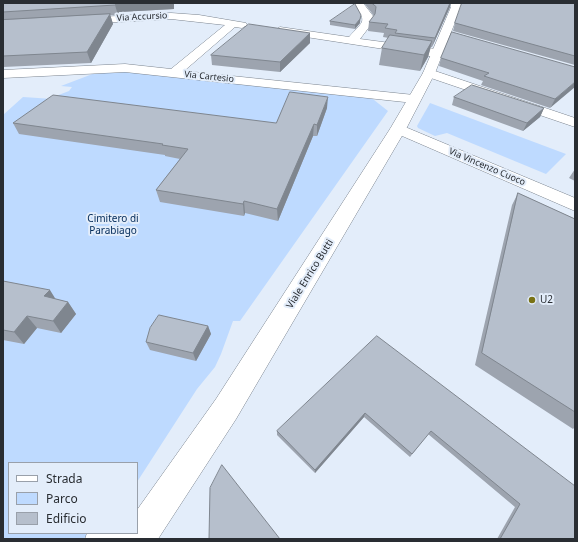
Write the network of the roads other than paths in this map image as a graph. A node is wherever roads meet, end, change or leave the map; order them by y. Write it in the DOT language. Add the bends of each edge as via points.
graph roads {
  1 [pos="358,3"];
  2 [pos="456,3"];
  3 [pos="71,21"];
  4 [pos="233,23"];
  5 [pos="255,26"];
  6 [pos="270,29"];
  7 [pos="352,41"];
  8 [pos="433,63"];
  9 [pos="174,73"];
  10 [pos="3,74"];
  11 [pos="414,99"];
  12 [pos="574,122"];
  13 [pos="398,129"];
  14 [pos="575,205"];
  15 [pos="138,531"];
  16 [pos="135,535"];
  17 [pos="102,539"];
  1 -- 7 [label="street" via="368,16 368,22"];
  2 -- 8 [label="street, Viale Enrico Butti" via="451,35"];
  3 -- 4 [label="street, Via Accursio" via="171,16"];
  4 -- 5 [label="street, Via Accursio"];
  4 -- 9 [label="street"];
  6 -- 7 [label="street"];
  7 -- 8 [label="street"];
  8 -- 11 [label="street, Viale Enrico Butti"];
  8 -- 12 [label="street"];
  9 -- 10 [label="street, Via Cartesio" via="126,68"];
  9 -- 11 [label="street, Via Cartesio"];
  11 -- 13 [label="street, Viale Enrico Butti"];
  13 -- 14 [label="street, Via Vincenzo Cuoco"];
  13 -- 15 [label="street, Viale Enrico Butti" via="226,409"];
  16 -- 17 [label="street" via="106,536"];
}
